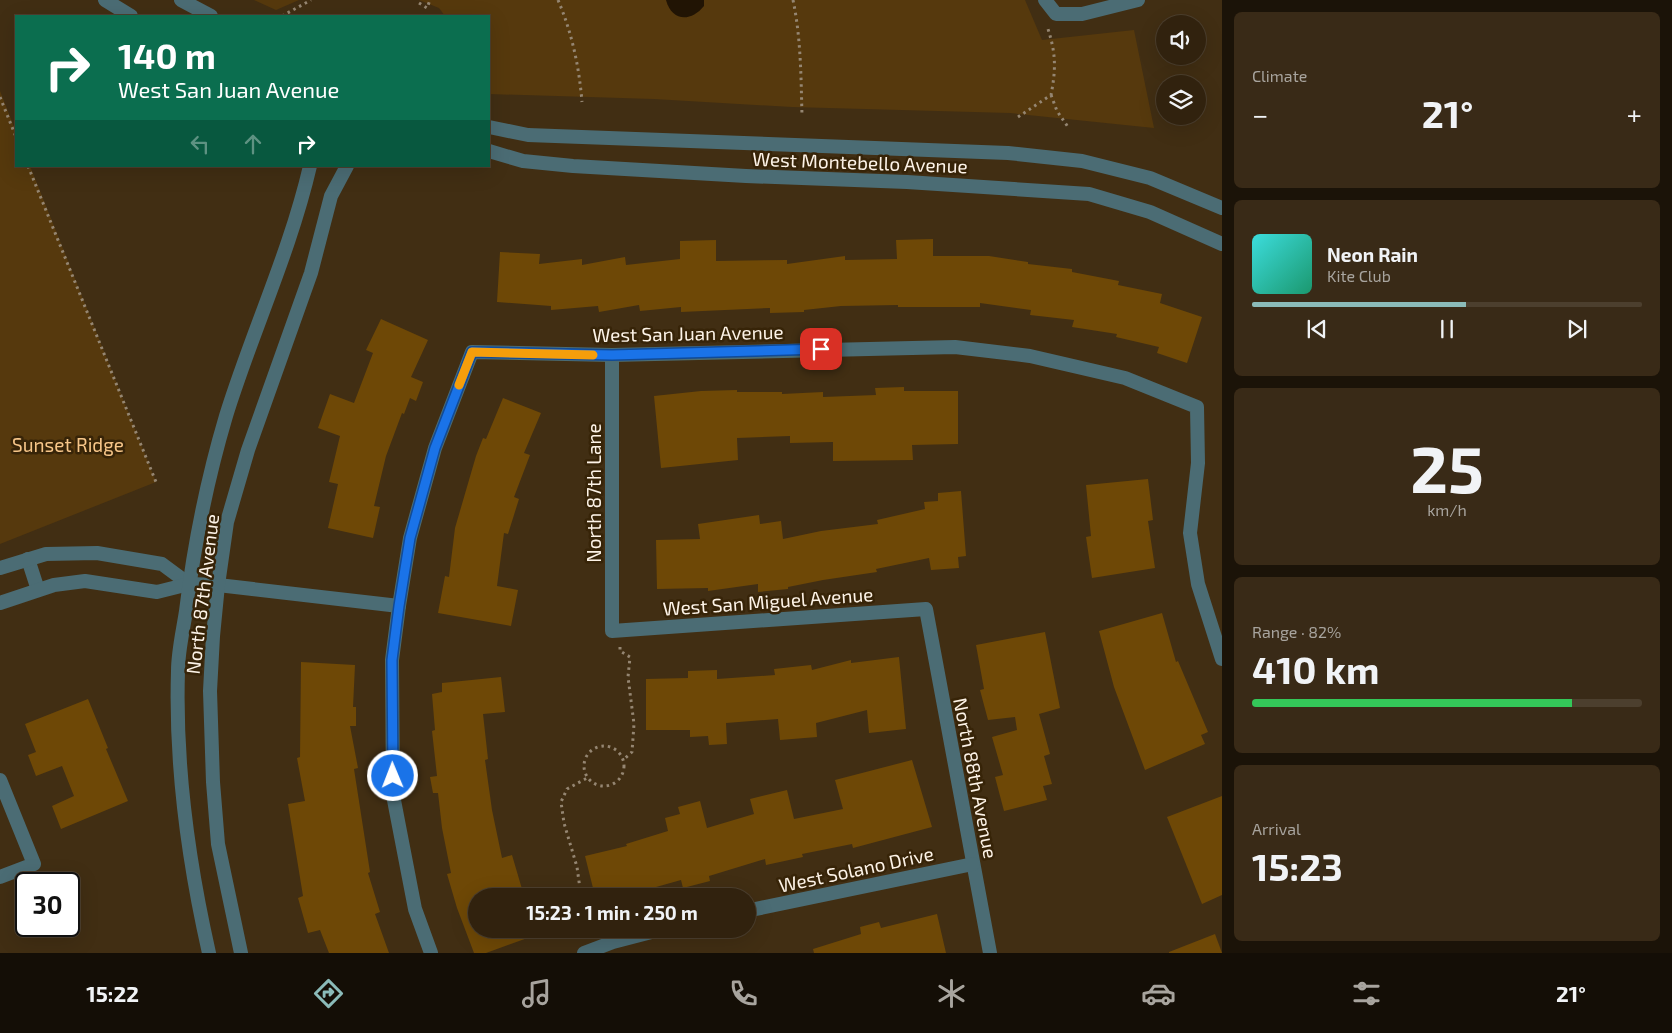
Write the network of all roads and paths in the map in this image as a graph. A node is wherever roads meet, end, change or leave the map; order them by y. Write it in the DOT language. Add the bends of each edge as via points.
graph roads {
  1 [pos="105,0"];
  2 [pos="181,0"];
  3 [pos="311,0"];
  4 [pos="430,0"];
  5 [pos="558,0"];
  6 [pos="793,0"];
  7 [pos="1045,0"];
  8 [pos="1138,0"];
  9 [pos="419,2"];
  10 [pos="129,15"];
  11 [pos="209,15"];
  12 [pos="284,15"];
  13 [pos="1047,26"];
  14 [pos="1051,95"];
  15 [pos="0,97"];
  16 [pos="582,102"];
  17 [pos="802,116"];
  18 [pos="1018,117"];
  19 [pos="490,127"];
  20 [pos="1068,127"];
  21 [pos="15,134"];
  22 [pos="490,152"];
  23 [pos="28,167"];
  24 [pos="310,167"];
  25 [pos="346,167"];
  26 [pos="1222,208"];
  27 [pos="1222,244"];
  28 [pos="612,355"];
  29 [pos="156,482"];
  30 [pos="28,559"];
  31 [pos="0,568"];
  32 [pos="189,584"];
  33 [pos="218,585"];
  34 [pos="38,590"];
  35 [pos="0,603"];
  36 [pos="399,606"];
  37 [pos="926,609"];
  38 [pos="618,630"];
  39 [pos="1222,659"];
  40 [pos="623,760"];
  41 [pos="587,778"];
  42 [pos="0,780"];
  43 [pos="973,864"];
  44 [pos="0,877"];
  45 [pos="580,888"];
  46 [pos="756,909"];
  47 [pos="628,938"];
  48 [pos="209,953"];
  49 [pos="241,953"];
  50 [pos="431,953"];
  51 [pos="584,953"];
  52 [pos="990,953"];
  1 -- 10 [label="street"];
  2 -- 11 [label="street"];
  3 -- 12 [label="path"];
  4 -- 9 [label="path" via="427,8"];
  5 -- 16 [label="path" via="573,40"];
  6 -- 17 [label="path"];
  7 -- 8 [label="street" via="1056,14 1082,14"];
  13 -- 14 [label="path" via="1054,48"];
  14 -- 18 [label="path"];
  14 -- 20 [label="path"];
  15 -- 21 [label="path"];
  19 -- 26 [label="street, West Montebello Avenue" via="528,135 1008,153 1082,161 1150,178"];
  22 -- 27 [label="street, West Montebello Avenue" via="523,161 572,166 1089,194 1150,212"];
  23 -- 29 [label="path"];
  24 -- 32 [label="street, North 87th Avenue" via="291,233 226,417 200,518"];
  25 -- 33 [label="street, North 87th Avenue" via="332,196 311,273 248,450 227,522"];
  28 -- 36 [label="street, West San Juan Avenue" via="472,352 435,448 410,538"];
  28 -- 38 [label="street, North 87th Lane"];
  28 -- 39 [label="street, West San Juan Avenue" via="955,347 1030,356 1125,378 1197,407 1198,462 1190,533 1198,584"];
  30 -- 31 [label="street"];
  30 -- 32 [label="street" via="46,554 97,553 162,564"];
  30 -- 34 [label="street"];
  32 -- 33 [label="street"];
  32 -- 34 [label="street" via="157,592 85,581"];
  32 -- 48 [label="street, North 87th Avenue" via="178,669 178,746 186,835"];
  33 -- 36 [label="street"];
  33 -- 49 [label="street, North 87th Avenue" via="210,691 212,756 218,844"];
  34 -- 35 [label="street"];
  36 -- 50 [label="street" via="392,660 393,795 415,909"];
  37 -- 38 [label="street, West San Miguel Avenue"];
  37 -- 43 [label="street, North 88th Avenue"];
  38 -- 40 [label="path" via="620,651 630,657 628,677 634,724 632,752"];
  40 -- 41 [label="path" via="623,774 614,784 601,787"];
  40 -- 41 [label="path" via="609,747 596,748 586,756 584,769"];
  41 -- 45 [label="path" via="567,789 561,802"];
  42 -- 44 [label="street" via="34,864"];
  43 -- 46 [label="street, West Solano Drive"];
  43 -- 52 [label="street, North 88th Avenue"];
  47 -- 51 [label="street"];
}
